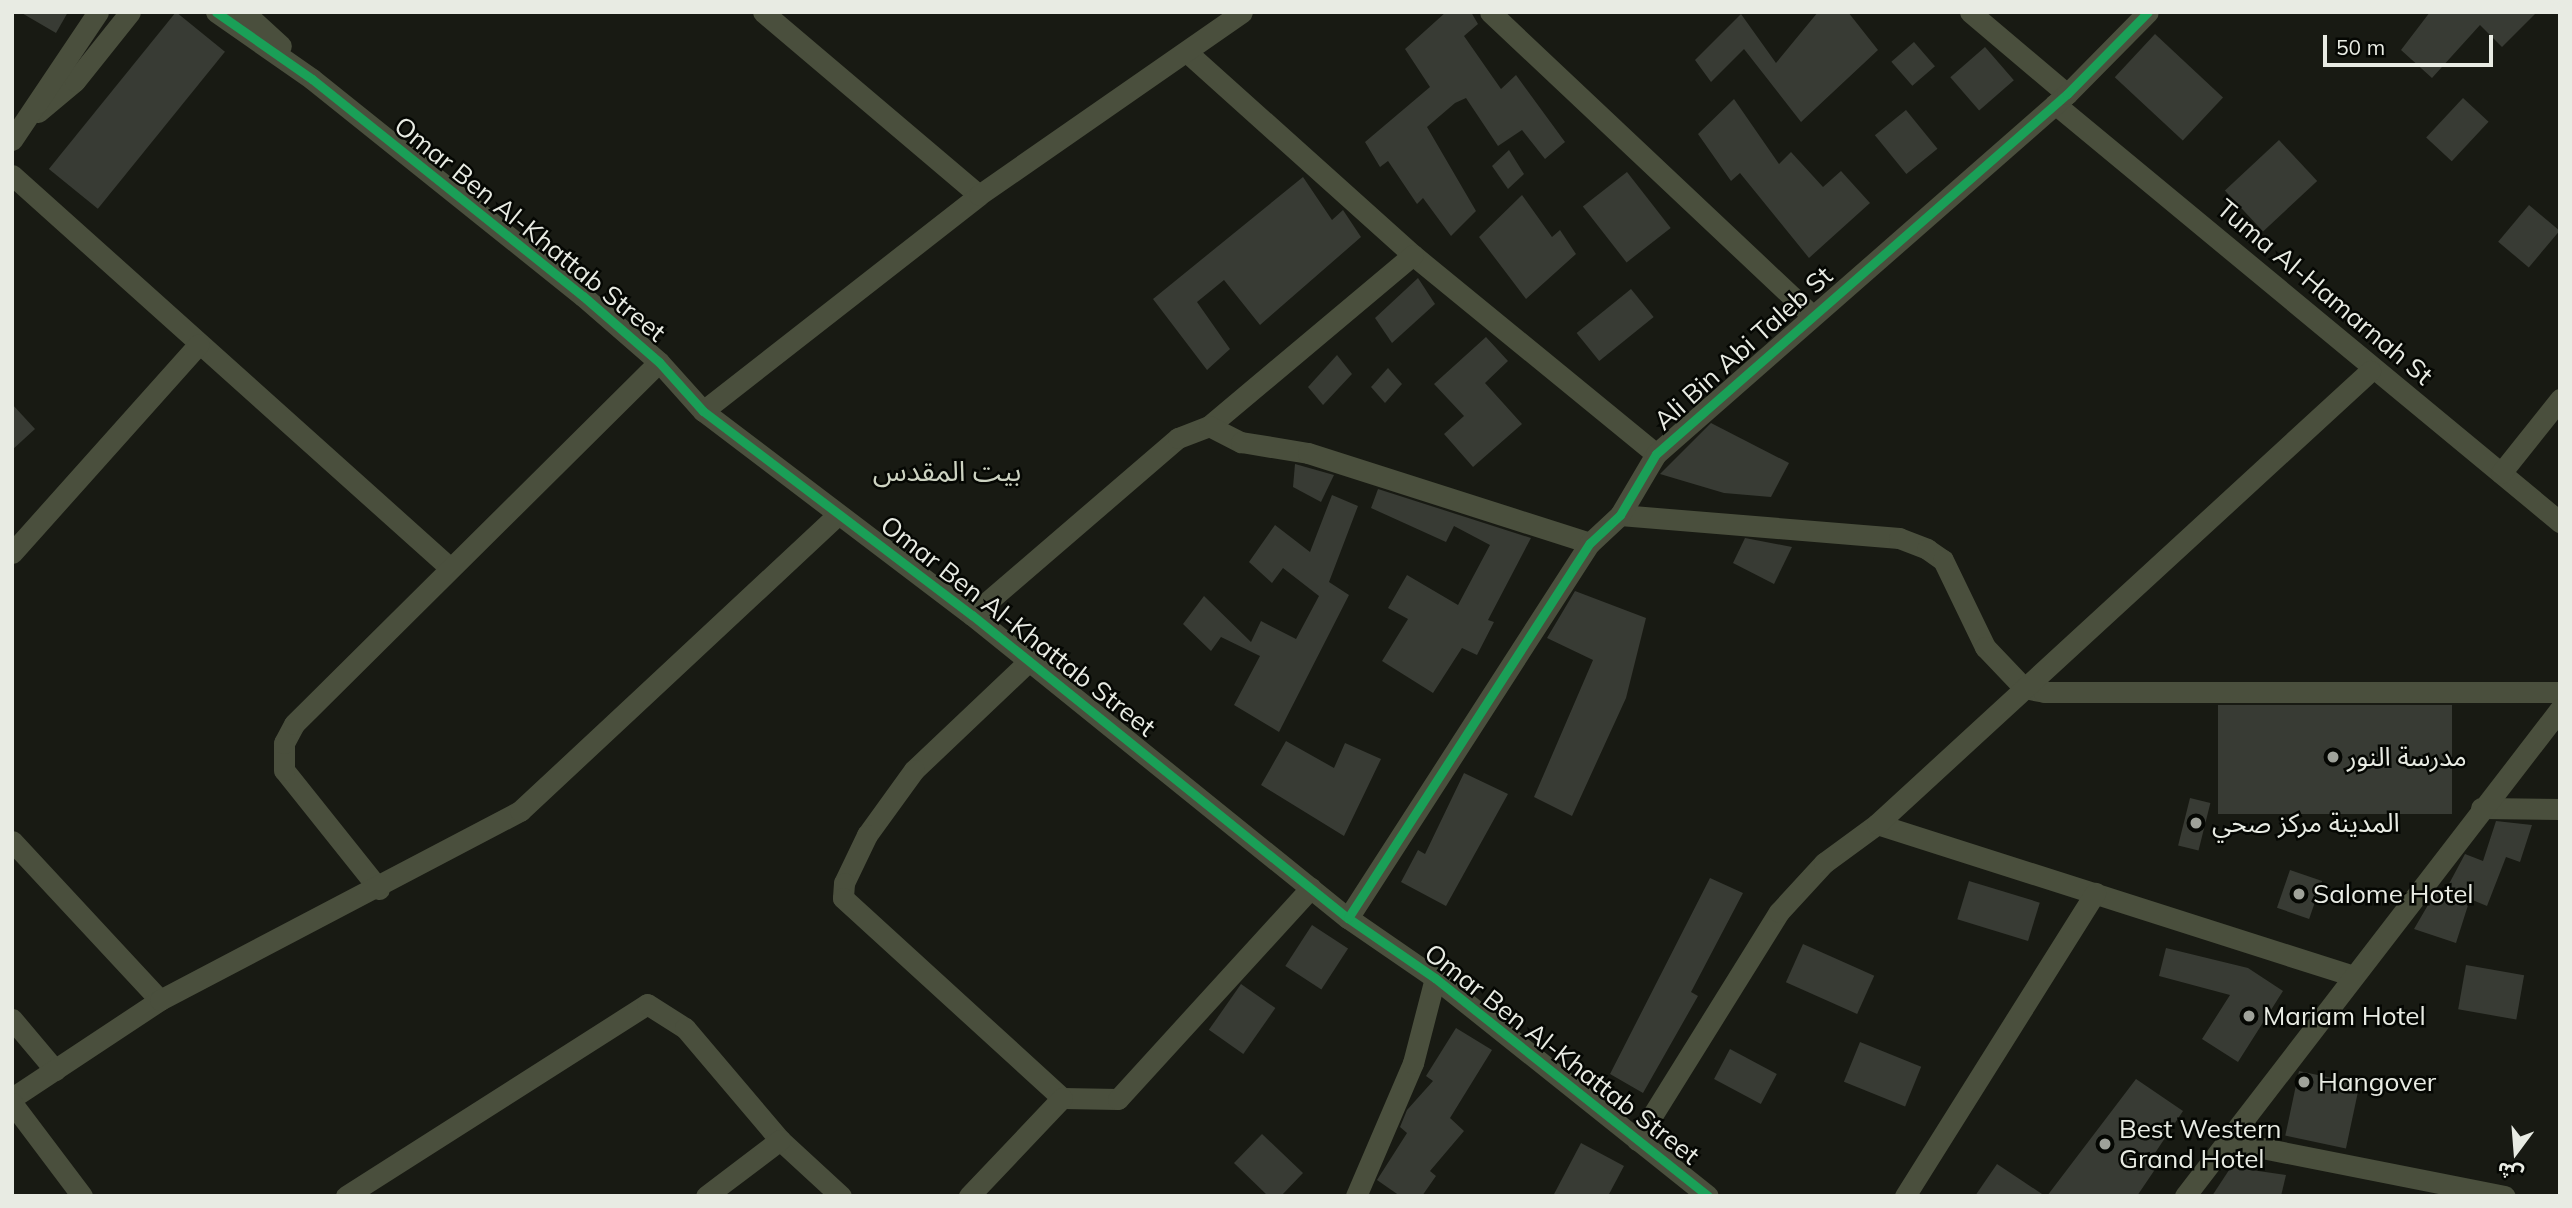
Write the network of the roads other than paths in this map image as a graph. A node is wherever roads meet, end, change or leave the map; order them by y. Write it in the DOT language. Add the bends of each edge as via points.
graph roads {
  1 [pos="98,12"];
  2 [pos="130,12"];
  3 [pos="216,12"];
  4 [pos="244,12"];
  5 [pos="762,12"];
  6 [pos="1242,12"];
  7 [pos="1490,12"];
  8 [pos="1970,12"];
  9 [pos="2148,12"];
  10 [pos="1189,54"];
  11 [pos="312,79"];
  12 [pos="2061,99"];
  13 [pos="30,116"];
  14 [pos="12,139"];
  15 [pos="12,175"];
  16 [pos="979,195"];
  17 [pos="1413,255"];
  18 [pos="1810,314"];
  19 [pos="199,344"];
  20 [pos="659,362"];
  21 [pos="2370,371"];
  22 [pos="2560,399"];
  23 [pos="703,411"];
  24 [pos="1209,426"];
  25 [pos="1656,454"];
  26 [pos="2501,473"];
  27 [pos="838,514"];
  28 [pos="1620,515"];
  29 [pos="2560,522"];
  30 [pos="1590,543"];
  31 [pos="12,552"];
  32 [pos="448,566"];
  33 [pos="972,614"];
  34 [pos="1030,660"];
  35 [pos="2024,688"];
  36 [pos="2560,692"];
  37 [pos="2560,709"];
  38 [pos="2482,808"];
  39 [pos="2560,808"];
  40 [pos="1877,824"];
  41 [pos="12,841"];
  42 [pos="1311,888"];
  43 [pos="379,889"];
  44 [pos="2095,893"];
  45 [pos="1348,918"];
  46 [pos="2350,975"];
  47 [pos="1435,978"];
  48 [pos="160,1000"];
  49 [pos="12,1019"];
  50 [pos="55,1070"];
  51 [pos="1062,1098"];
  52 [pos="12,1101"];
  53 [pos="780,1140"];
  54 [pos="1637,1140"];
  55 [pos="2227,1141"];
  56 [pos="82,1196"];
  57 [pos="346,1196"];
  58 [pos="706,1196"];
  59 [pos="841,1196"];
  60 [pos="969,1196"];
  61 [pos="1356,1196"];
  62 [pos="1708,1196"];
  63 [pos="1905,1196"];
  64 [pos="2185,1196"];
  65 [pos="2505,1196"];
  1 -- 13 [label="street"];
  2 -- 13 [label="street" via="57,100"];
  3 -- 11 [label="street"];
  4 -- 11 [label="street"];
  5 -- 16 [label="street"];
  6 -- 10 [label="street"];
  7 -- 18 [label="street"];
  8 -- 12 [label="street, Tuma Al-Hamarnah St"];
  9 -- 12 [label="street, Ali Bin Abi Taleb St"];
  10 -- 16 [label="street"];
  10 -- 17 [label="street"];
  11 -- 20 [label="street, Omar Ben Al-Khattab Street"];
  12 -- 18 [label="street, Ali Bin Abi Taleb St"];
  12 -- 21 [label="street, Tuma Al-Hamarnah St"];
  13 -- 14 [label="street"];
  15 -- 19 [label="street"];
  16 -- 23 [label="street"];
  17 -- 24 [label="street"];
  17 -- 25 [label="street"];
  18 -- 25 [label="street, Ali Bin Abi Taleb St"];
  19 -- 31 [label="street"];
  19 -- 32 [label="street"];
  20 -- 23 [label="street, Omar Ben Al-Khattab Street"];
  20 -- 32 [label="street"];
  21 -- 26 [label="street, Tuma Al-Hamarnah St"];
  21 -- 35 [label="street"];
  22 -- 26 [label="street"];
  23 -- 27 [label="street, Omar Ben Al-Khattab Street"];
  24 -- 30 [label="street" via="1241,442 1308,453"];
  24 -- 33 [label="street" via="1178,438"];
  25 -- 28 [label="street, Ali Bin Abi Taleb St"];
  26 -- 29 [label="street, Tuma Al-Hamarnah St"];
  27 -- 33 [label="street, Omar Ben Al-Khattab Street"];
  27 -- 43 [label="street" via="520,811"];
  28 -- 30 [label="street, Ali Bin Abi Taleb St"];
  28 -- 35 [label="street" via="1899,538 1927,549 1943,561 1985,647"];
  30 -- 45 [label="street, Ali Bin Abi Taleb St"];
  32 -- 43 [label="street" via="354,657 284,743 290,782"];
  33 -- 34 [label="street, Omar Ben Al-Khattab Street"];
  34 -- 42 [label="street, Omar Ben Al-Khattab Street"];
  34 -- 51 [label="street" via="914,770 867,835 844,883 843,898"];
  35 -- 36 [label="street" via="2056,694"];
  35 -- 40 [label="street"];
  37 -- 38 [label="street"];
  38 -- 39 [label="street"];
  38 -- 46 [label="street"];
  40 -- 44 [label="street"];
  40 -- 54 [label="street" via="1824,863 1779,912"];
  41 -- 48 [label="street"];
  42 -- 45 [label="street, Omar Ben Al-Khattab Street"];
  42 -- 51 [label="street" via="1118,1099"];
  43 -- 48 [label="street"];
  44 -- 46 [label="street"];
  44 -- 63 [label="street"];
  45 -- 47 [label="street, Omar Ben Al-Khattab Street"];
  46 -- 55 [label="street"];
  47 -- 54 [label="street, Omar Ben Al-Khattab Street"];
  47 -- 61 [label="street" via="1413,1063"];
  48 -- 50 [label="street"];
  49 -- 50 [label="street"];
  50 -- 52 [label="street"];
  51 -- 60 [label="street"];
  52 -- 56 [label="street"];
  53 -- 57 [label="street" via="684,1028 647,1003"];
  53 -- 58 [label="street"];
  53 -- 59 [label="street"];
  54 -- 62 [label="street, Omar Ben Al-Khattab Street"];
  55 -- 64 [label="street"];
  55 -- 65 [label="street"];
}
